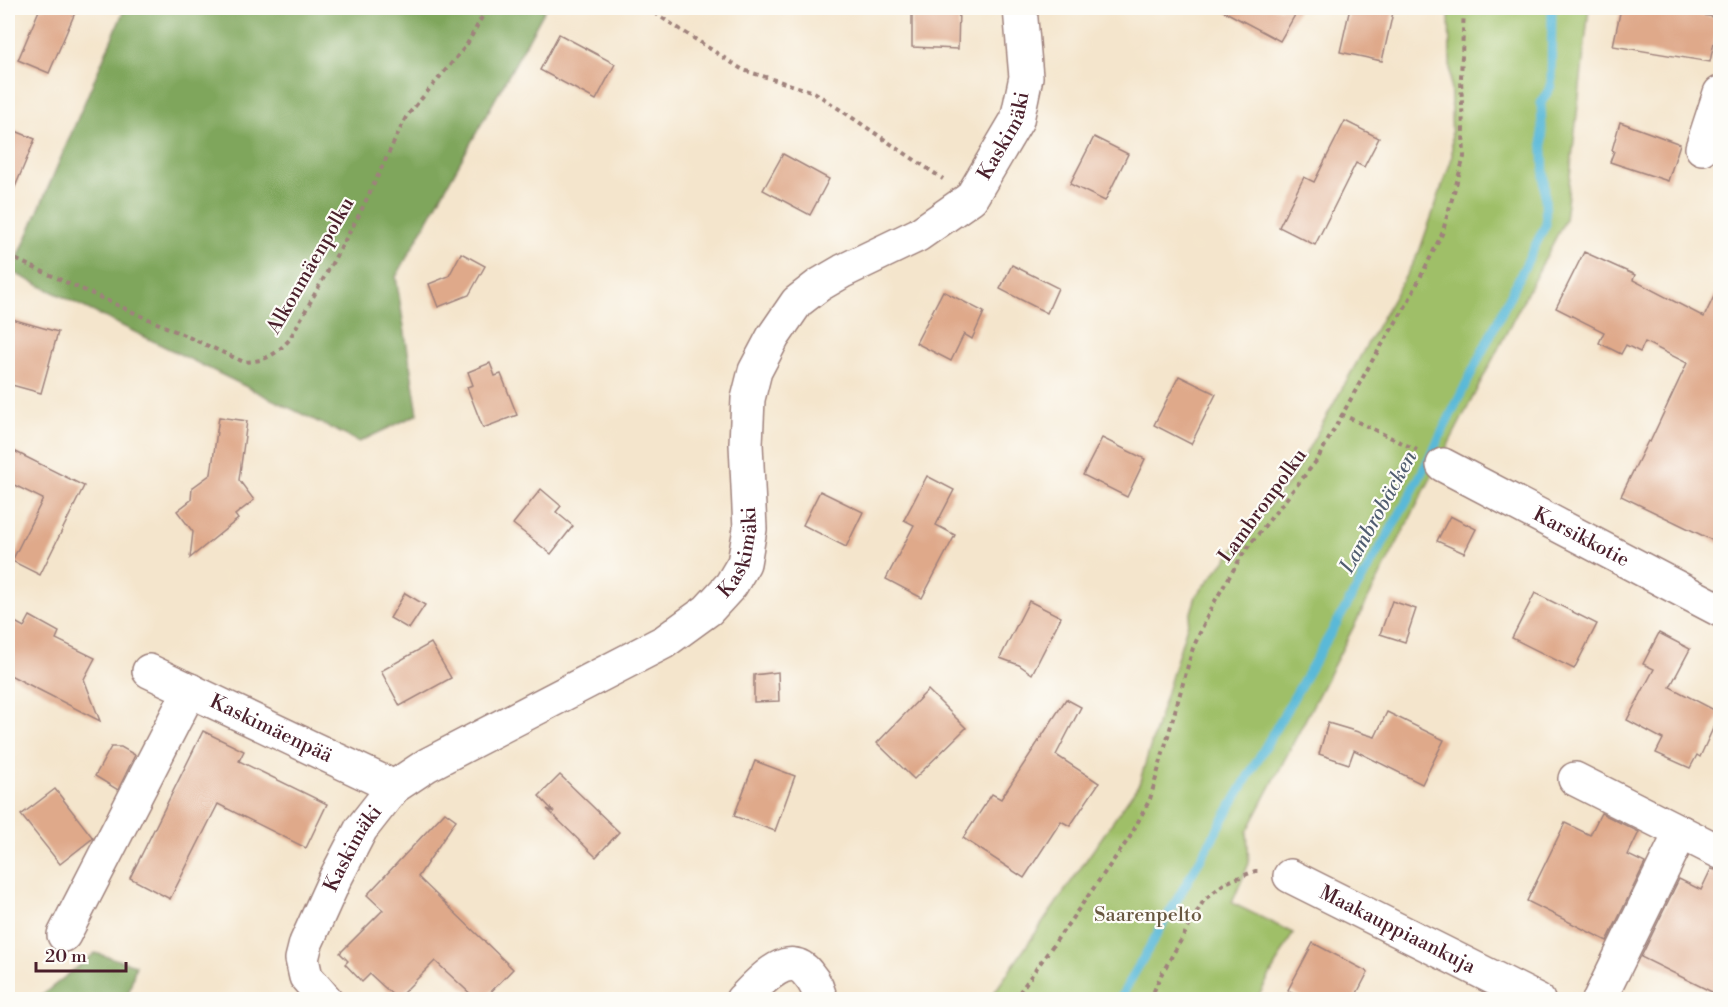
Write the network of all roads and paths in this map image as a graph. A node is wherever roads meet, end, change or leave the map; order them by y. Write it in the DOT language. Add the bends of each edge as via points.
graph roads {
  1 [pos="487,8"];
  2 [pos="647,8"];
  3 [pos="1020,8"];
  4 [pos="1464,8"];
  5 [pos="1720,93"];
  6 [pos="1702,148"];
  7 [pos="971,198"];
  8 [pos="8,256"];
  9 [pos="1341,414"];
  10 [pos="1412,447"];
  11 [pos="1443,465"];
  12 [pos="1720,610"];
  13 [pos="149,671"];
  14 [pos="190,690"];
  15 [pos="1575,779"];
  16 [pos="394,787"];
  17 [pos="1681,832"];
  18 [pos="1720,852"];
  19 [pos="1290,876"];
  20 [pos="64,935"];
  21 [pos="326,999"];
  22 [pos="742,999"];
  23 [pos="820,999"];
  24 [pos="1014,999"];
  25 [pos="1150,999"];
  26 [pos="1538,999"];
  27 [pos="1599,999"];
  1 -- 8 [label="path, Alkonmäenpolku" via="466,45 406,117 359,215 289,340 276,353 260,361 244,362"];
  2 -- 7 [label="path" via="743,70 814,92"];
  3 -- 7 [label="street, Kaskimäki" via="1026,77 1017,120"];
  4 -- 9 [label="path, Lambronpolku" via="1464,157 1442,234 1407,304"];
  5 -- 6 [label="street"];
  7 -- 16 [label="street, Kaskimäki" via="918,235 819,285 797,302 773,337 755,371 748,399 750,529 744,562 731,585 708,610 664,642 427,765"];
  9 -- 10 [label="path"];
  9 -- 24 [label="path, Lambronpolku" via="1317,460 1244,552 1212,606 1193,648 1150,799 1130,837"];
  11 -- 12 [label="street, Karsikkotie"];
  13 -- 14 [label="street, Kaskimäenpää"];
  14 -- 16 [label="street, Kaskimäenpää"];
  14 -- 20 [label="street"];
  15 -- 17 [label="street"];
  16 -- 21 [label="street, Kaskimäki" via="361,829 306,943 302,959 306,977"];
  17 -- 18 [label="street"];
  17 -- 27 [label="street"];
  19 -- 25 [label="path" via="1255,871 1225,883 1204,900"];
  19 -- 26 [label="street, Maakauppiaankuja"];
  22 -- 23 [label="street" via="770,973 783,966 795,966 805,970 816,984"];
}
